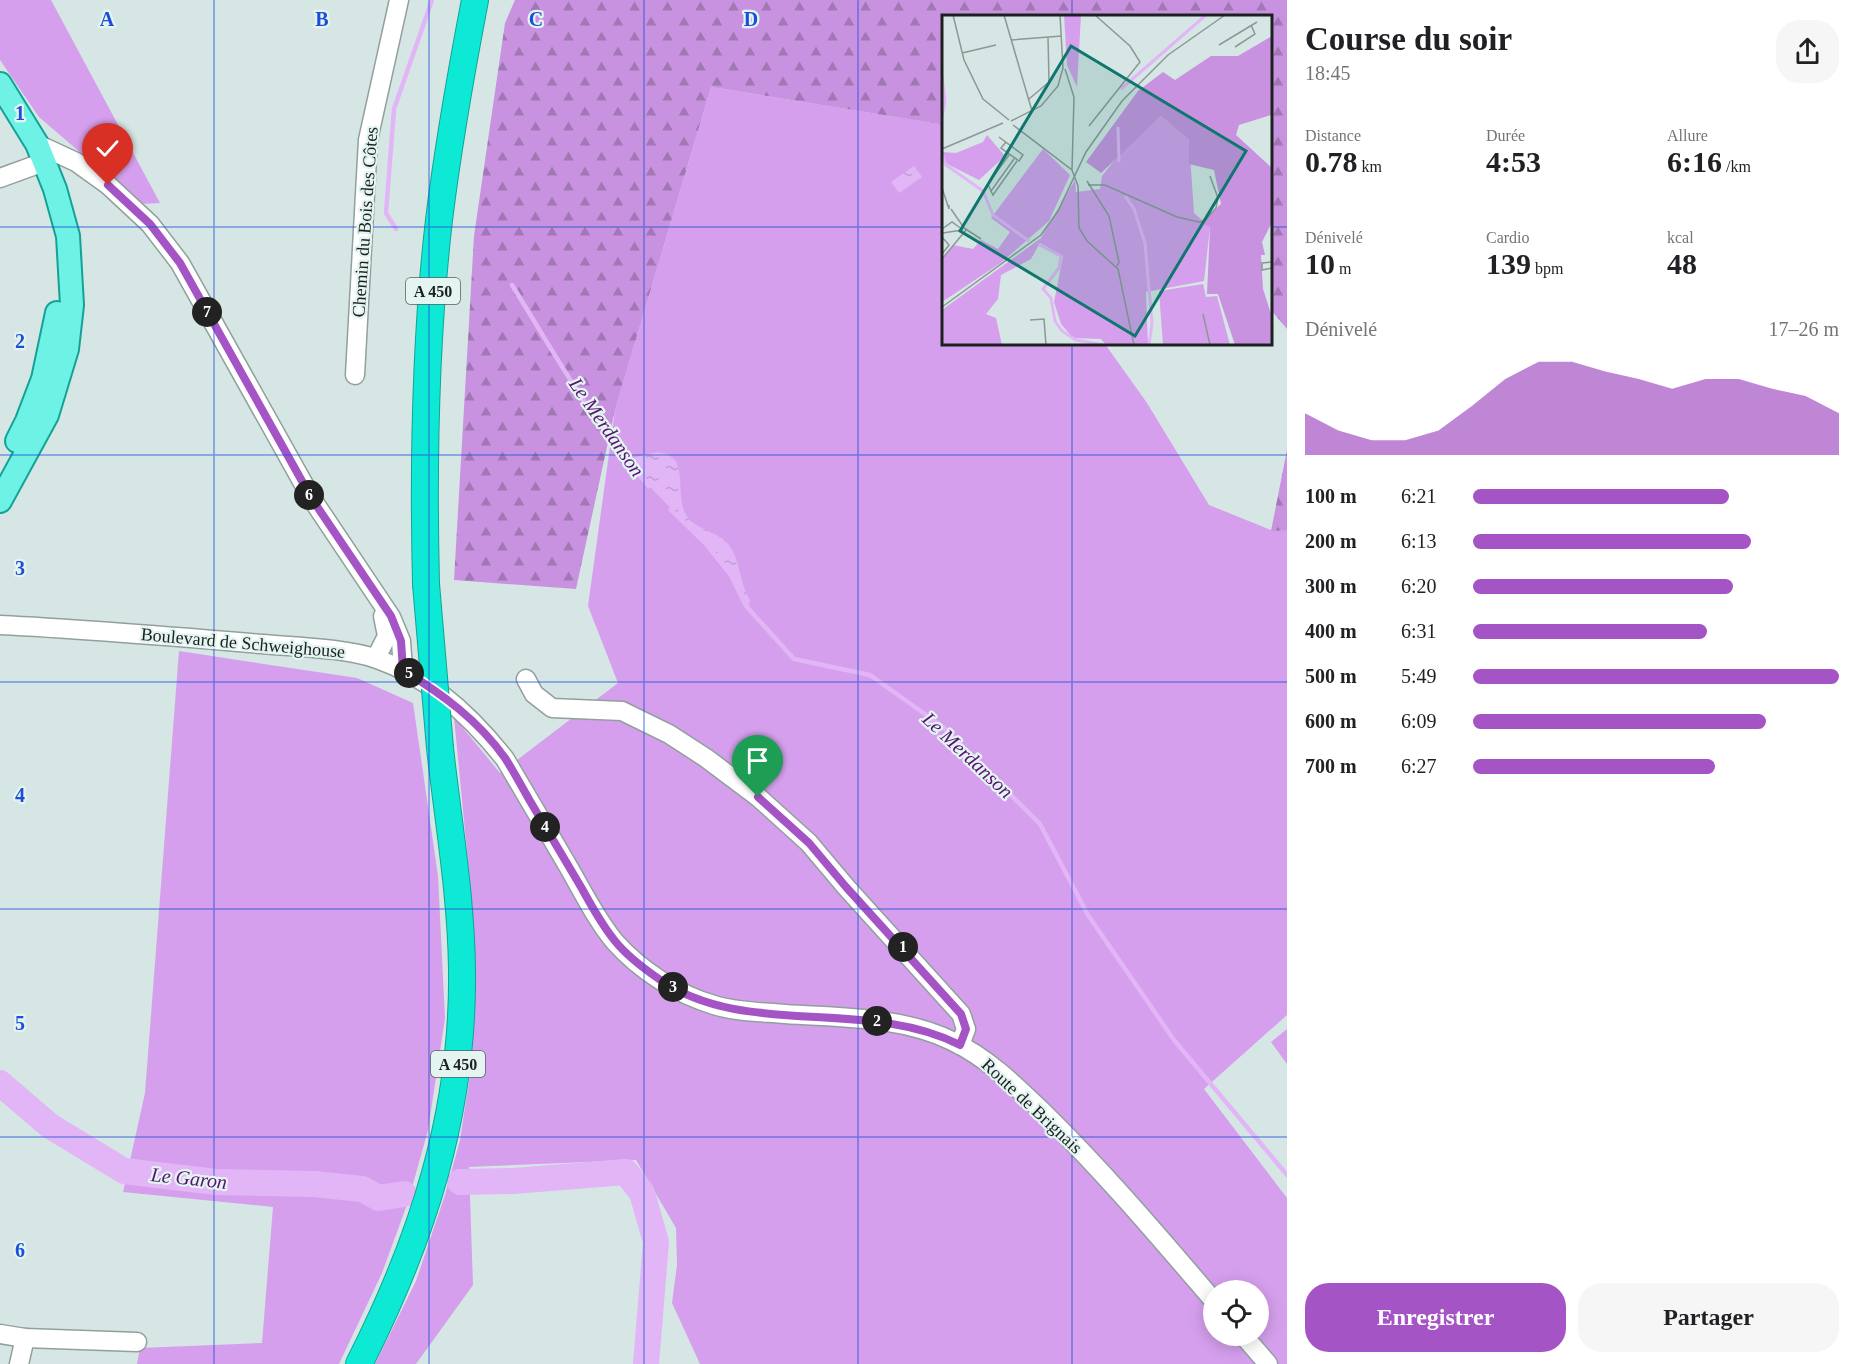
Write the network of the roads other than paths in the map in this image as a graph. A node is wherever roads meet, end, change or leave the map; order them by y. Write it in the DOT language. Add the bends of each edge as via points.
graph roads {
  1 [pos="399,0"];
  2 [pos="476,0"];
  3 [pos="0,84"];
  4 [pos="0,108"];
  5 [pos="35,155"];
  6 [pos="0,178"];
  7 [pos="355,375"];
  8 [pos="0,472"];
  9 [pos="0,501"];
  10 [pos="376,594"];
  11 [pos="0,625"];
  12 [pos="376,658"];
  13 [pos="403,670"];
  14 [pos="526,679"];
  15 [pos="468,716"];
  16 [pos="960,1045"];
  17 [pos="1203,1288"];
  18 [pos="0,1334"];
  19 [pos="25,1338"];
  20 [pos="137,1342"];
  21 [pos="1252,1346"];
  22 [pos="19,1364"];
  23 [pos="359,1364"];
  24 [pos="1268,1364"];
  1 -- 7 [label="street, Chemin du Bois des Côtes" via="368,140"];
  2 -- 23 [label="highway, A 450, bridge" via="439,222 425,468 426,584 461,938 462,1012 456,1085 427,1204"];
  3 -- 5 [label="main road"];
  4 -- 5 [label="main road"];
  5 -- 6 [label="street"];
  5 -- 8 [label="main road" via="59,259 57,317 43,379 27,421"];
  5 -- 9 [label="main road" via="55,189 69,236 72,304 67,349 47,416"];
  5 -- 10 [label="street" via="76,162 150,224 180,263 312,499"];
  10 -- 12 [label="street" via="387,636"];
  10 -- 13 [label="street" via="401,641"];
  11 -- 12 [label="street, Boulevard de Schweighouse" via="115,631"];
  12 -- 13 [label="street, Boulevard de Schweighouse"];
  13 -- 15 [label="street, Boulevard de Schweighouse"];
  14 -- 16 [label="street" via="534,694 552,708 622,711 669,734 758,797 809,843 961,1014 966,1029"];
  15 -- 16 [label="street, Route de Brignais" via="505,759 615,941 662,981 716,1006 891,1022 931,1032"];
  16 -- 17 [label="street, Route de Brignais" via="1004,1076 1097,1166"];
  18 -- 19 [label="street"];
  19 -- 20 [label="street"];
  19 -- 22 [label="street"];
  21 -- 24 [label="street"];
}
